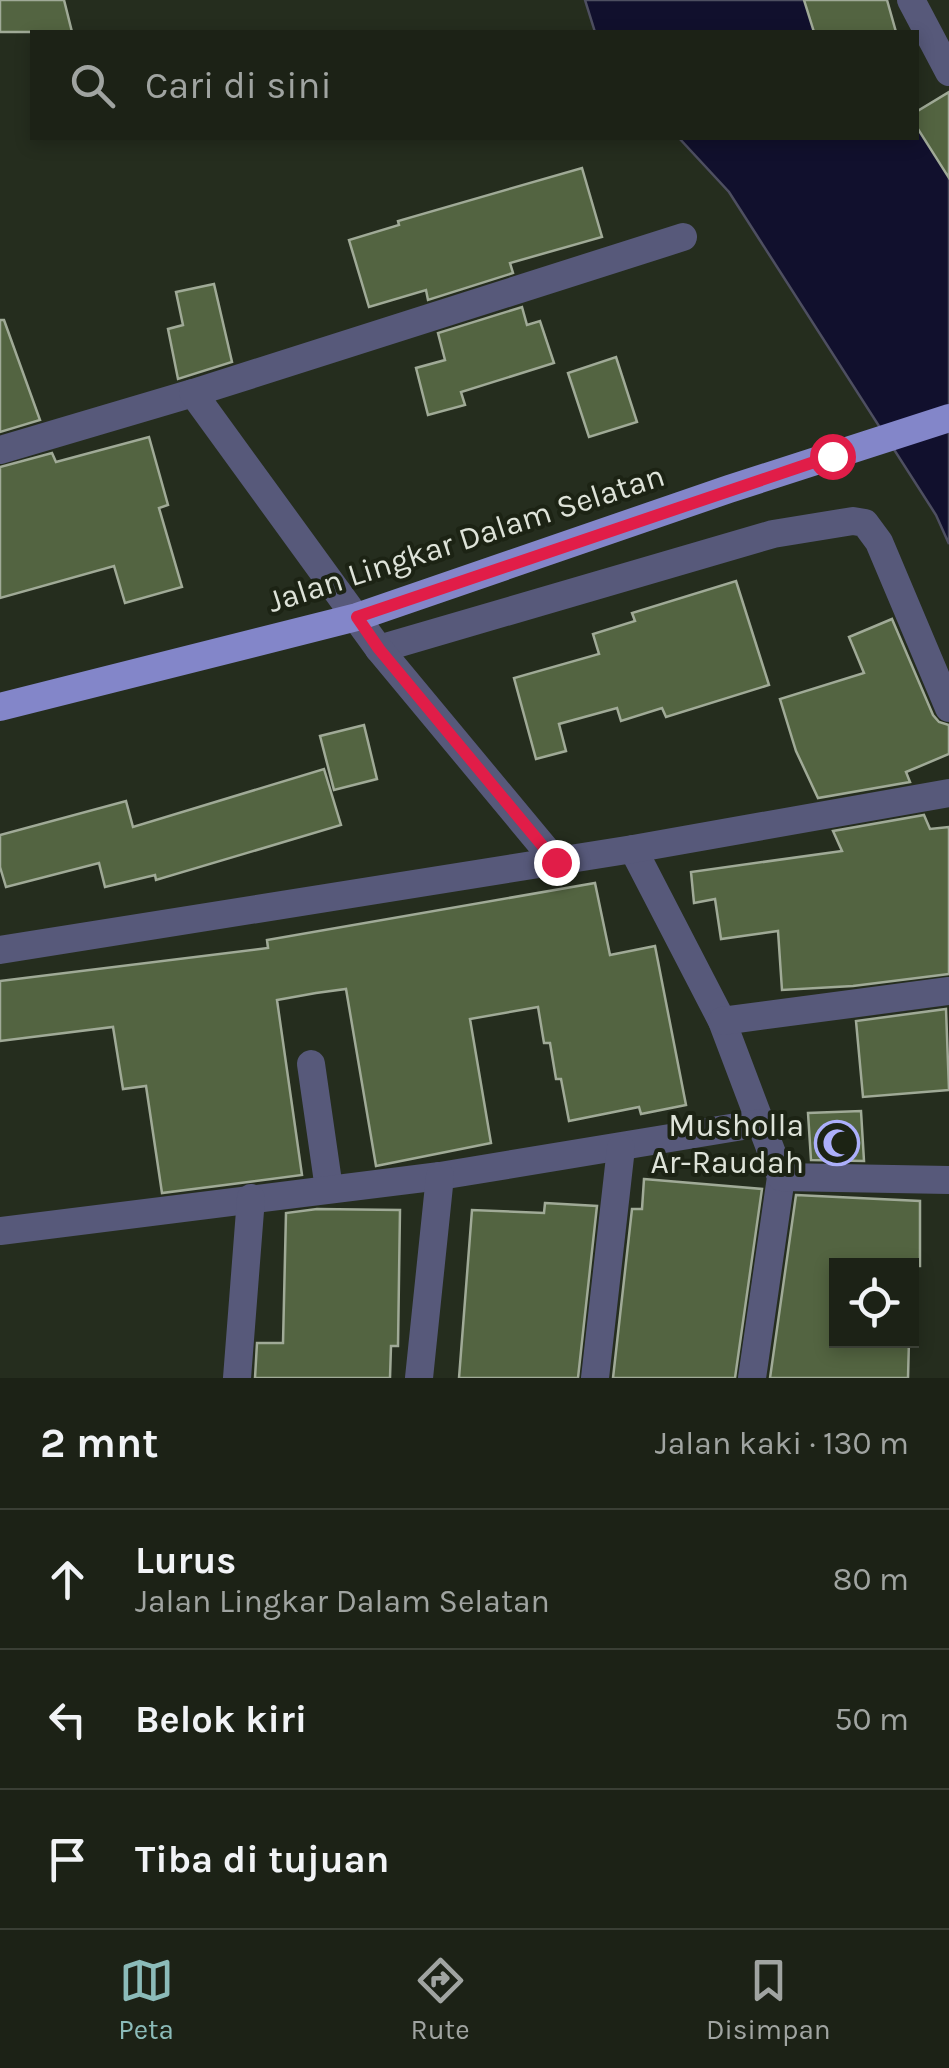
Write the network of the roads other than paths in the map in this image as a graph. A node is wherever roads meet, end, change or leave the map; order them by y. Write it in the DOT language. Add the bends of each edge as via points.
graph roads {
  1 [pos="911,0"];
  2 [pos="949,72"];
  3 [pos="683,236"];
  4 [pos="193,393"];
  5 [pos="949,418"];
  6 [pos="0,450"];
  7 [pos="357,617"];
  8 [pos="379,649"];
  9 [pos="0,707"];
  10 [pos="949,708"];
  11 [pos="949,792"];
  12 [pos="634,850"];
  13 [pos="556,862"];
  14 [pos="0,950"];
  15 [pos="949,991"];
  16 [pos="722,1021"];
  17 [pos="311,1064"];
  18 [pos="762,1123"];
  19 [pos="621,1148"];
  20 [pos="440,1176"];
  21 [pos="781,1177"];
  22 [pos="949,1180"];
  23 [pos="329,1190"];
  24 [pos="252,1198"];
  25 [pos="0,1232"];
  26 [pos="237,1378"];
  27 [pos="419,1378"];
  28 [pos="595,1378"];
  29 [pos="752,1378"];
  1 -- 2 [label="street"];
  3 -- 4 [label="street"];
  4 -- 6 [label="street"];
  4 -- 7 [label="street"];
  5 -- 7 [label="main road, Jalan Lingkar Dalam Selatan"];
  7 -- 8 [label="street"];
  7 -- 9 [label="main road, Jalan Lingkar Dalam Selatan"];
  8 -- 10 [label="street" via="773,534 853,520 865,522 880,542"];
  8 -- 13 [label="street"];
  11 -- 12 [label="street"];
  12 -- 13 [label="street"];
  12 -- 16 [label="street"];
  13 -- 14 [label="street"];
  15 -- 16 [label="street"];
  16 -- 18 [label="street"];
  17 -- 23 [label="street"];
  18 -- 19 [label="street"];
  18 -- 21 [label="street"];
  19 -- 20 [label="street"];
  19 -- 28 [label="street"];
  20 -- 23 [label="street"];
  20 -- 27 [label="street"];
  21 -- 22 [label="street"];
  21 -- 29 [label="street"];
  23 -- 24 [label="street"];
  24 -- 25 [label="street"];
  24 -- 26 [label="street"];
}
